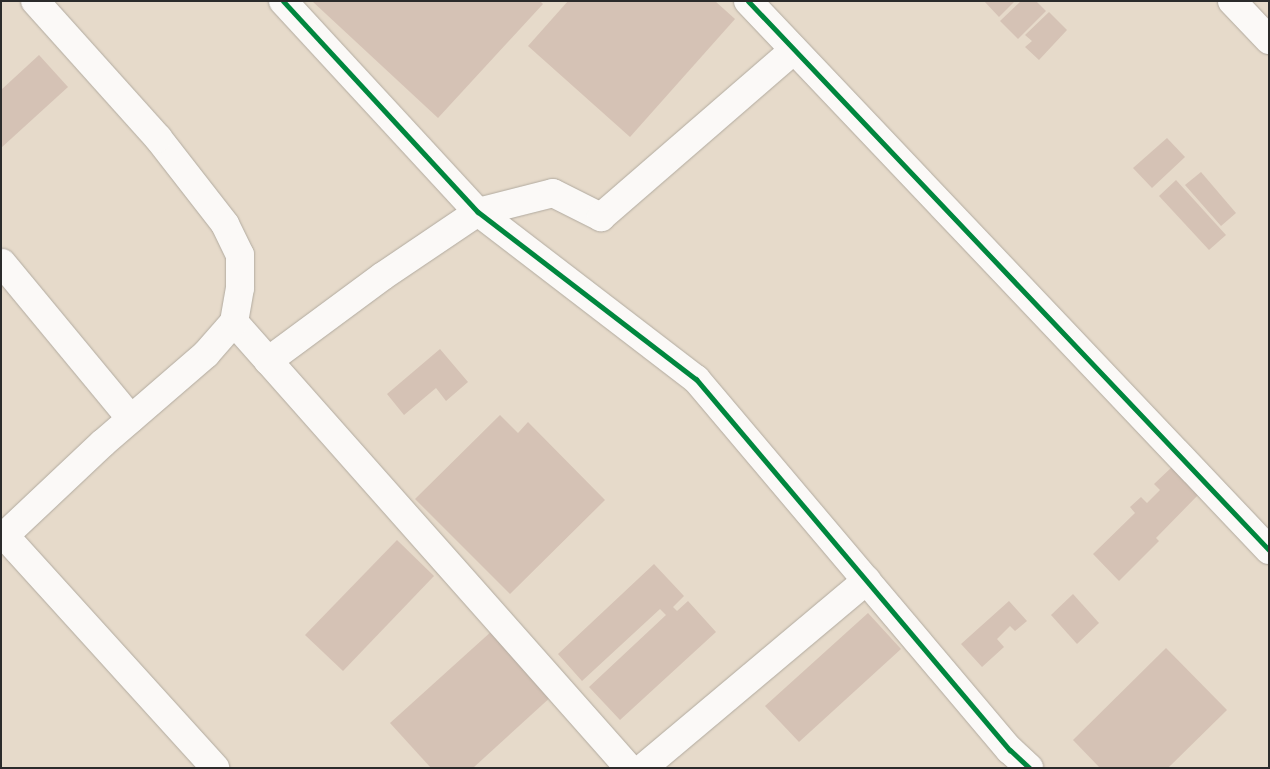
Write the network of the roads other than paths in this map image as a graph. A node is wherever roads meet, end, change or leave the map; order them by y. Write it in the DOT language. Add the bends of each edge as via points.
graph roads {
  1 [pos="35,1"];
  2 [pos="283,1"];
  3 [pos="748,1"];
  4 [pos="1232,1"];
  5 [pos="1269,40"];
  6 [pos="794,50"];
  7 [pos="478,212"];
  8 [pos="2,263"];
  9 [pos="234,322"];
  10 [pos="268,362"];
  11 [pos="130,420"];
  12 [pos="3,538"];
  13 [pos="1269,550"];
  14 [pos="866,580"];
  15 [pos="215,768"];
  16 [pos="629,768"];
  17 [pos="643,768"];
  18 [pos="1029,768"];
  1 -- 9 [label="street" via="158,138 225,224 240,255 240,288"];
  2 -- 7 [label="street"];
  3 -- 6 [label="street"];
  4 -- 5 [label="street"];
  6 -- 7 [label="street" via="601,217 553,193"];
  6 -- 13 [label="street"];
  7 -- 10 [label="street" via="383,276"];
  7 -- 14 [label="street" via="696,379"];
  8 -- 11 [label="street"];
  9 -- 10 [label="street"];
  9 -- 11 [label="street" via="206,354"];
  10 -- 16 [label="street"];
  11 -- 12 [label="street"];
  12 -- 15 [label="street"];
  14 -- 17 [label="street"];
  14 -- 18 [label="street" via="1010,750"];
}
